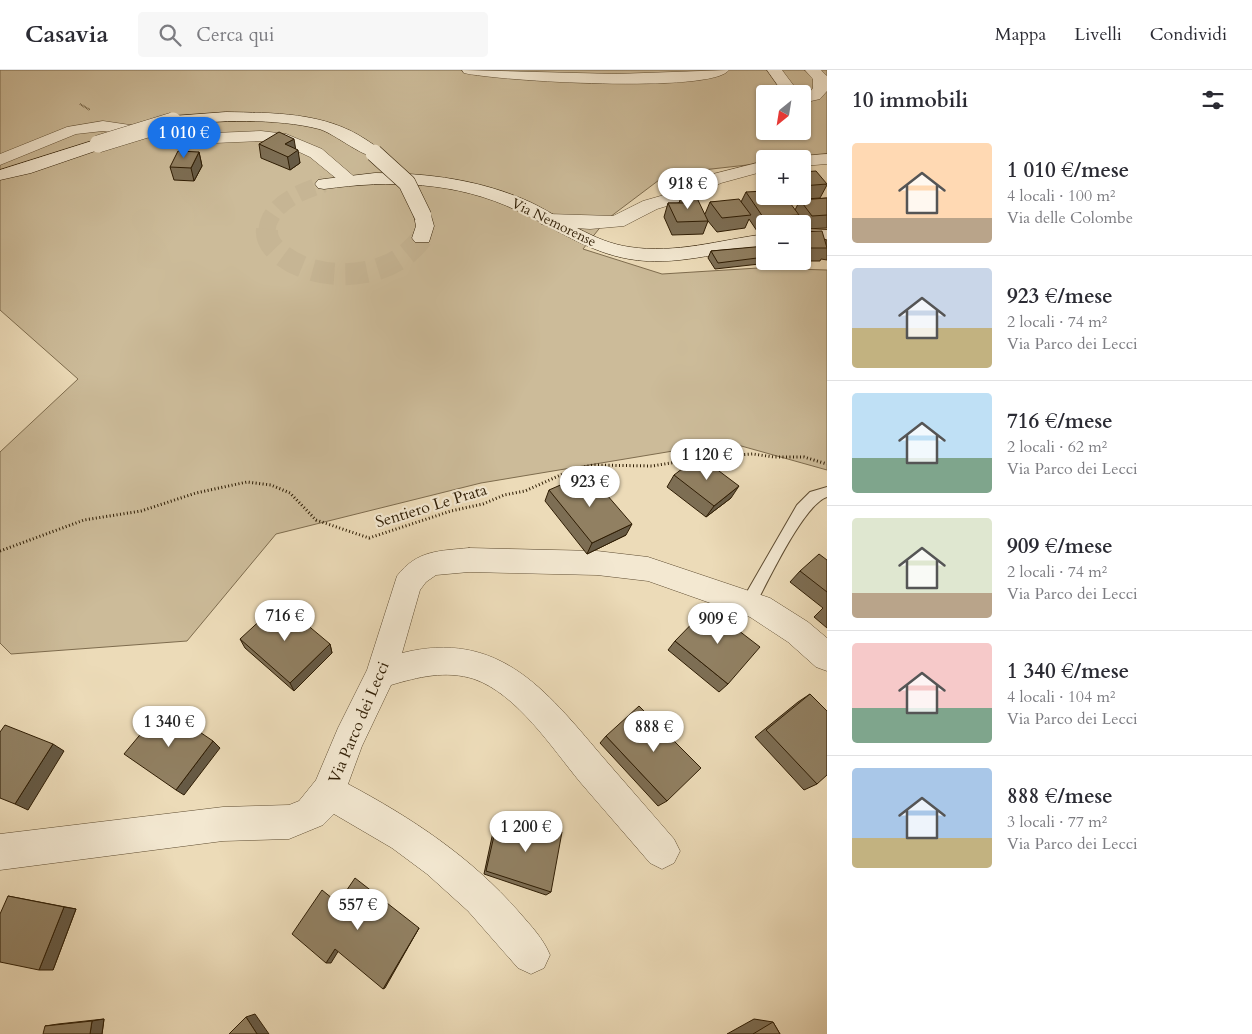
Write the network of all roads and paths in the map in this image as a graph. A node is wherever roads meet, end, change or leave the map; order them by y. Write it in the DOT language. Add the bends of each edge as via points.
graph roads {
  1 [pos="469,70"];
  2 [pos="722,70"];
  3 [pos="774,70"];
  4 [pos="812,70"];
  5 [pos="785,85"];
  6 [pos="811,97"];
  7 [pos="827,159"];
  8 [pos="0,160"];
  9 [pos="811,160"];
  10 [pos="756,168"];
  11 [pos="0,175"];
  12 [pos="349,180"];
  13 [pos="324,184"];
  14 [pos="548,220"];
  15 [pos="423,234"];
  16 [pos="827,236"];
  17 [pos="811,237"];
  18 [pos="756,241"];
  19 [pos="827,464"];
  20 [pos="827,492"];
  21 [pos="0,551"];
  22 [pos="749,602"];
  23 [pos="827,657"];
  24 [pos="381,673"];
  25 [pos="328,792"];
  26 [pos="662,851"];
  27 [pos="0,852"];
  28 [pos="531,955"];
  1 -- 2 [label="street" via="500,75 575,78 687,78"];
  3 -- 5 [label="street"];
  4 -- 6 [label="street" via="822,79 821,89"];
  7 -- 9 [label="street"];
  8 -- 12 [label="street" via="64,133 97,125 191,139 261,136 286,139 316,154"];
  10 -- 14 [label="street" via="723,176 616,222"];
  11 -- 15 [label="street, bridge" via="172,121 308,122 346,134 374,153 407,183 423,216"];
  12 -- 13 [label="street, Via Nemorense"];
  12 -- 14 [label="street, Via Nemorense" via="395,177 452,184 501,197"];
  14 -- 18 [label="street, Via Nemorense" via="597,244 647,255 680,254"];
  16 -- 17 [label="street"];
  19 -- 21 [label="path, Sentiero Le Prata" via="804,457 753,454 652,466 593,465 574,469 525,491 369,538 316,520 290,493 271,485 248,482 196,493 141,511 84,520"];
  20 -- 22 [label="lane" via="814,496 802,509"];
  22 -- 23 [label="street, Via Parco dei Lecci" via="785,622"];
  22 -- 24 [label="street, Via Parco dei Lecci" via="639,567 489,560 437,563 416,573 407,585"];
  24 -- 25 [label="street, Via Parco dei Lecci"];
  24 -- 26 [label="street" via="422,662 455,661 479,666 505,680 556,728"];
  25 -- 27 [label="street, Via Parco dei Lecci" via="311,813 289,822 223,824"];
  25 -- 28 [label="street" via="395,829 449,868 493,910"];
}
